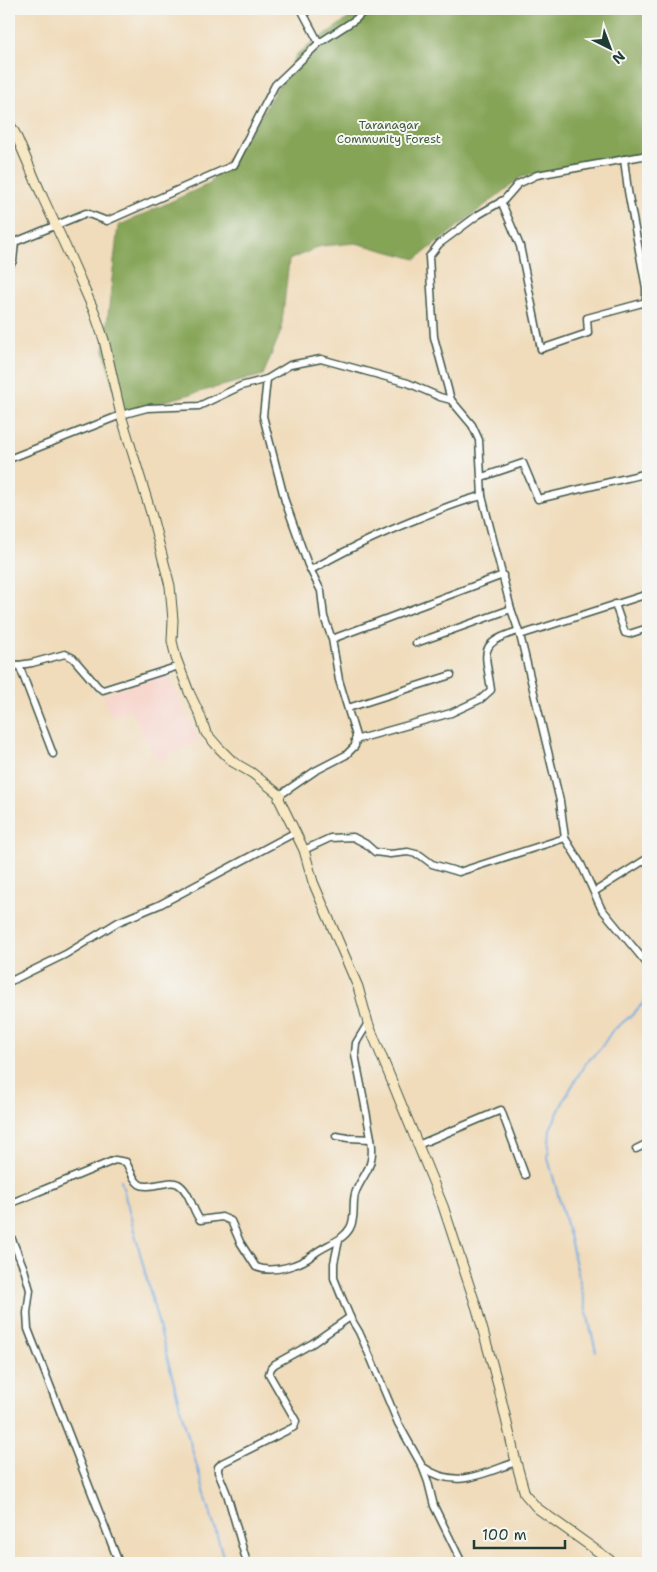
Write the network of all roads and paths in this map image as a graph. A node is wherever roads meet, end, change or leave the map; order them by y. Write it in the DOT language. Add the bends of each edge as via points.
graph roads {
  1 [pos="301,9"];
  2 [pos="366,9"];
  3 [pos="319,43"];
  4 [pos="9,123"];
  5 [pos="648,155"];
  6 [pos="624,159"];
  7 [pos="501,201"];
  8 [pos="56,226"];
  9 [pos="12,242"];
  10 [pos="9,266"];
  11 [pos="267,379"];
  12 [pos="451,400"];
  13 [pos="121,415"];
  14 [pos="9,459"];
  15 [pos="648,473"];
  16 [pos="482,477"];
  17 [pos="482,496"];
  18 [pos="311,570"];
  19 [pos="503,575"];
  20 [pos="648,594"];
  21 [pos="615,604"];
  22 [pos="511,609"];
  23 [pos="648,628"];
  24 [pos="519,633"];
  25 [pos="332,639"];
  26 [pos="416,642"];
  27 [pos="9,664"];
  28 [pos="19,665"];
  29 [pos="179,666"];
  30 [pos="451,676"];
  31 [pos="348,708"];
  32 [pos="355,740"];
  33 [pos="53,754"];
  34 [pos="280,795"];
  35 [pos="296,832"];
  36 [pos="565,838"];
  37 [pos="304,850"];
  38 [pos="648,858"];
  39 [pos="594,892"];
  40 [pos="648,965"];
  41 [pos="9,982"];
  42 [pos="368,1023"];
  43 [pos="336,1136"];
  44 [pos="371,1138"];
  45 [pos="648,1143"];
  46 [pos="418,1145"];
  47 [pos="636,1149"];
  48 [pos="525,1175"];
  49 [pos="9,1204"];
  50 [pos="9,1232"];
  51 [pos="339,1240"];
  52 [pos="350,1317"];
  53 [pos="516,1462"];
  54 [pos="422,1466"];
  55 [pos="119,1563"];
  56 [pos="247,1563"];
  57 [pos="462,1563"];
  58 [pos="614,1563"];
  1 -- 3 [label="street"];
  2 -- 3 [label="street"];
  3 -- 8 [label="street" via="276,85 234,165 107,221 86,213"];
  4 -- 8 [label="street"];
  5 -- 6 [label="street"];
  6 -- 7 [label="street" via="537,176 518,184"];
  6 -- 7 [label="street" via="646,302 587,318 588,333 541,349 520,246"];
  7 -- 12 [label="street" via="439,244 429,257 434,337"];
  8 -- 9 [label="street"];
  8 -- 13 [label="street" via="104,340"];
  9 -- 10 [label="street" via="14,261"];
  11 -- 12 [label="street" via="290,364 321,359 408,383"];
  11 -- 13 [label="street" via="242,386 200,406 147,408"];
  11 -- 18 [label="street" via="263,416 285,501"];
  12 -- 16 [label="street" via="472,425 479,440"];
  13 -- 14 [label="street"];
  13 -- 29 [label="street" via="170,586 172,641"];
  15 -- 16 [label="street" via="538,499 523,464"];
  16 -- 17 [label="street"];
  17 -- 18 [label="street" via="379,534"];
  17 -- 19 [label="street"];
  18 -- 25 [label="street"];
  19 -- 22 [label="street"];
  19 -- 25 [label="street"];
  20 -- 21 [label="street"];
  21 -- 23 [label="street" via="625,633"];
  21 -- 24 [label="street"];
  22 -- 24 [label="street"];
  22 -- 26 [label="street"];
  24 -- 32 [label="street" via="504,635 490,642 486,652 491,690 480,699 451,713"];
  24 -- 36 [label="street" via="560,801"];
  25 -- 31 [label="street"];
  27 -- 28 [label="street"];
  28 -- 29 [label="street" via="65,654 73,658 103,690"];
  28 -- 33 [label="street"];
  29 -- 34 [label="street" via="206,733 232,762"];
  30 -- 31 [label="street"];
  31 -- 32 [label="street"];
  32 -- 34 [label="street" via="355,746 346,755"];
  34 -- 35 [label="street" via="279,799"];
  35 -- 37 [label="street"];
  35 -- 41 [label="street" via="159,905 118,922 66,954"];
  36 -- 37 [label="street" via="459,872 408,852 375,852 353,838 330,838"];
  36 -- 39 [label="street"];
  37 -- 42 [label="street" via="313,882 358,986"];
  38 -- 39 [label="street"];
  39 -- 40 [label="street" via="601,908"];
  42 -- 44 [label="street" via="356,1043 355,1054"];
  42 -- 46 [label="street"];
  43 -- 44 [label="street"];
  44 -- 51 [label="street" via="372,1159 356,1190 350,1229"];
  45 -- 47 [label="street"];
  46 -- 48 [label="street" via="500,1110"];
  46 -- 53 [label="street" via="469,1282"];
  49 -- 51 [label="street" via="115,1160 126,1162 135,1181 142,1187 169,1182 180,1185 200,1220 226,1217 252,1262 261,1269 289,1266 308,1259 322,1247"];
  50 -- 55 [label="street" via="30,1290 28,1329"];
  51 -- 52 [label="street" via="334,1278"];
  52 -- 54 [label="street" via="398,1423"];
  52 -- 56 [label="street" via="269,1371 296,1422 294,1427 218,1467"];
  53 -- 54 [label="street" via="464,1480 441,1477"];
  53 -- 58 [label="street" via="525,1494 536,1508"];
  54 -- 57 [label="street" via="434,1506"];
}
